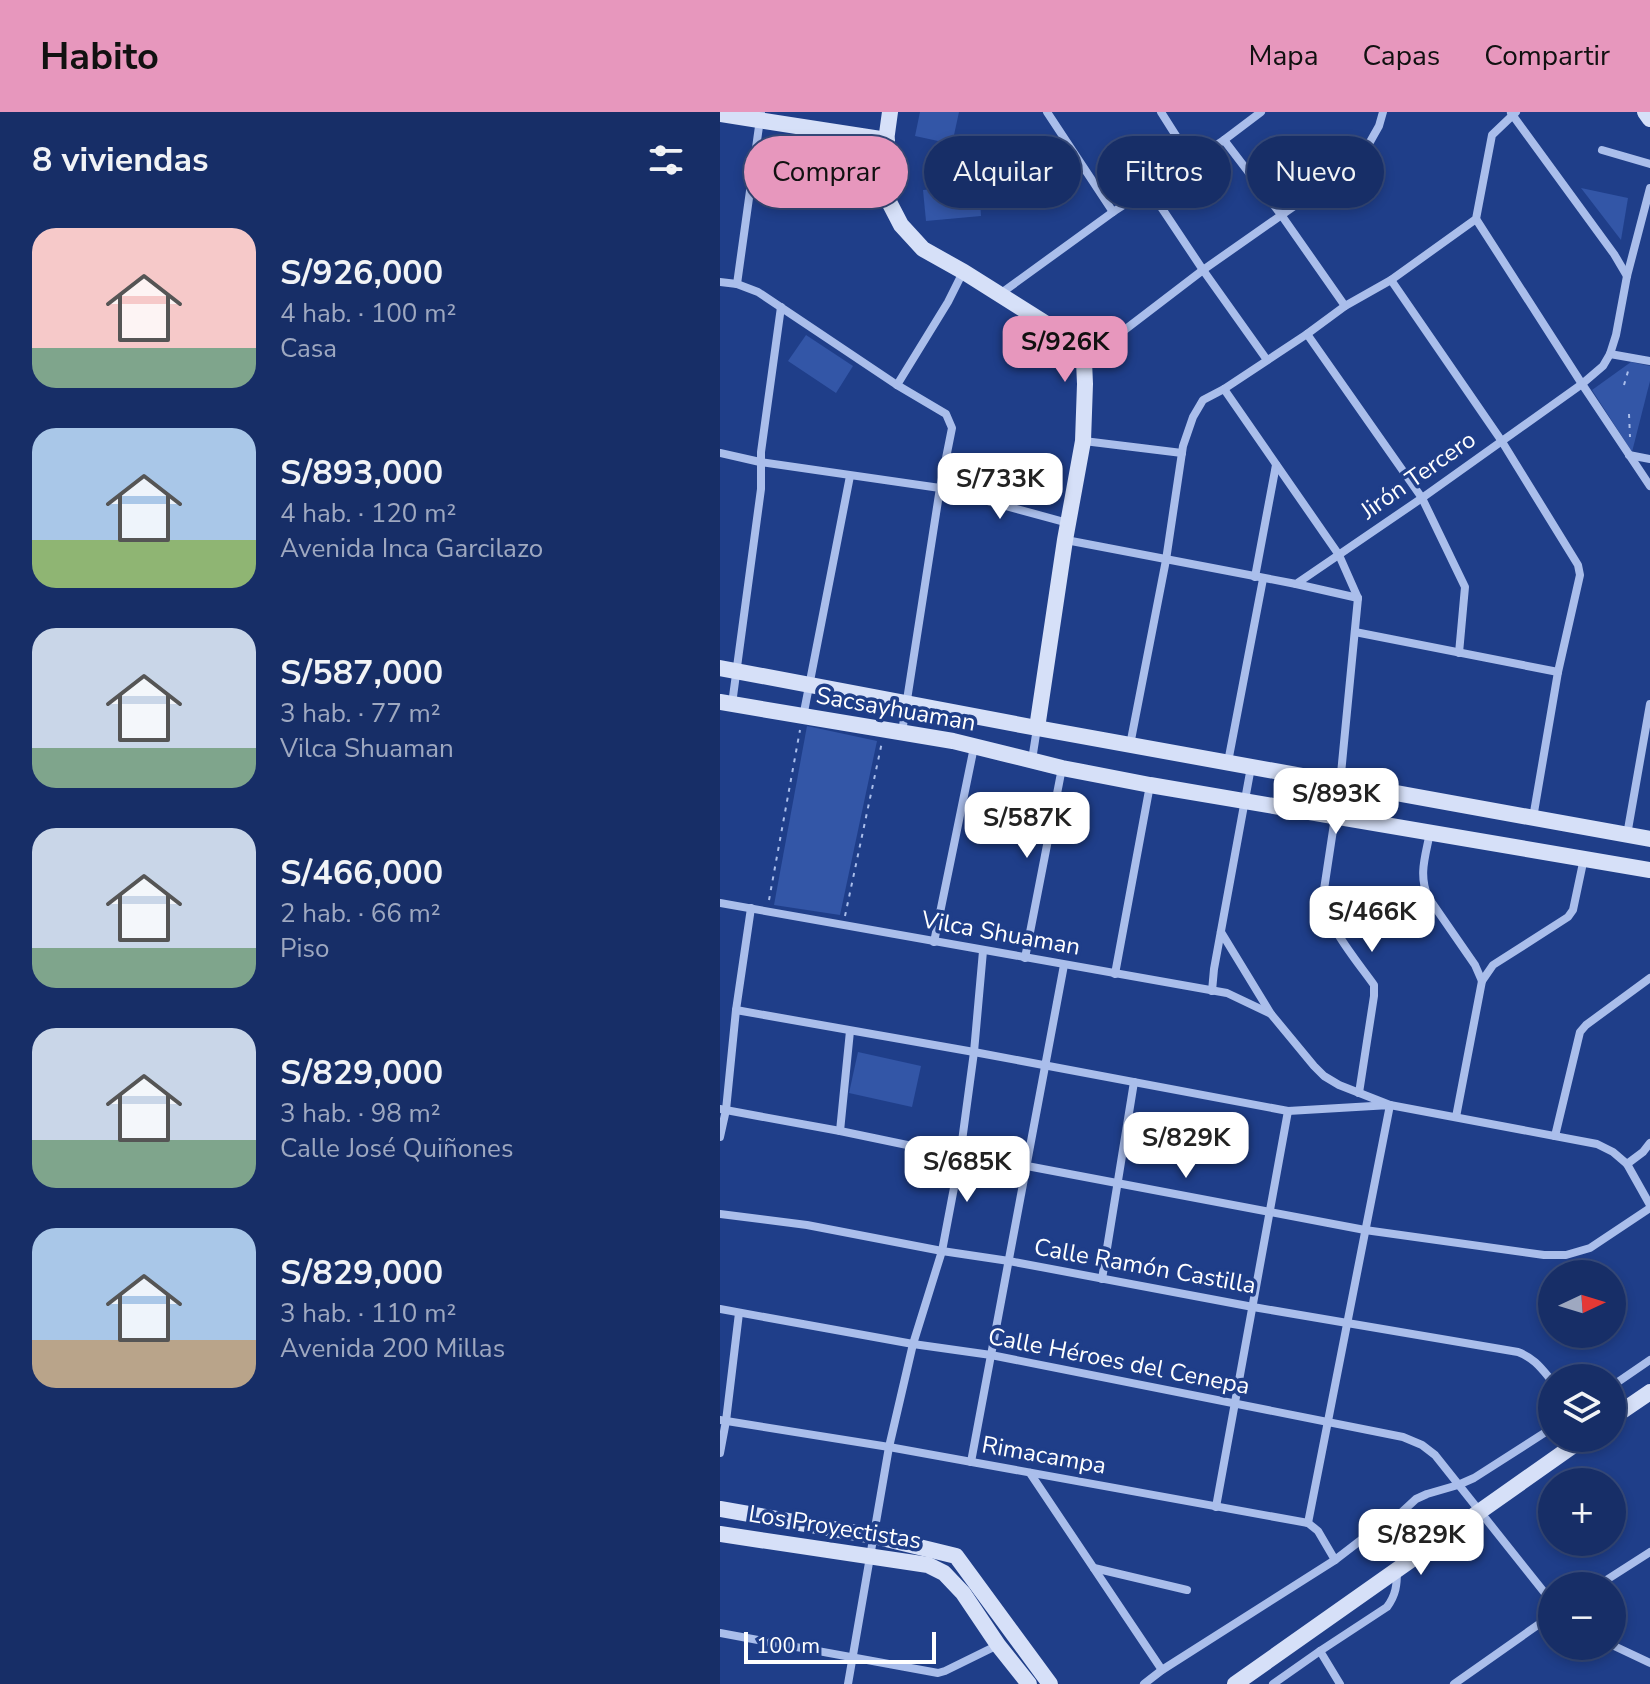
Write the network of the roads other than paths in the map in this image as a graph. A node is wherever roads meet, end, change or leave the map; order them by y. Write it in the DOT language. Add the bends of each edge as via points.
graph roads {
  1 [pos="890,112"];
  2 [pos="1047,112"];
  3 [pos="1161,112"];
  4 [pos="1261,112"];
  5 [pos="1383,112"];
  6 [pos="1645,112"];
  7 [pos="1513,113"];
  8 [pos="720,114"];
  9 [pos="760,116"];
  10 [pos="1650,119"];
  11 [pos="866,136"];
  12 [pos="887,136"];
  13 [pos="1176,136"];
  14 [pos="1229,136"];
  15 [pos="1231,149"];
  16 [pos="1602,150"];
  17 [pos="1650,164"];
  18 [pos="1650,188"];
  19 [pos="892,208"];
  20 [pos="1119,208"];
  21 [pos="1162,208"];
  22 [pos="1113,212"];
  23 [pos="1282,216"];
  24 [pos="1476,219"];
  25 [pos="1203,270"];
  26 [pos="964,272"];
  27 [pos="1627,276"];
  28 [pos="1391,280"];
  29 [pos="720,282"];
  30 [pos="737,284"];
  31 [pos="1000,294"];
  32 [pos="1345,306"];
  33 [pos="781,307"];
  34 [pos="1307,334"];
  35 [pos="1610,354"];
  36 [pos="1267,360"];
  37 [pos="1084,361"];
  38 [pos="1650,361"];
  39 [pos="1582,384"];
  40 [pos="897,385"];
  41 [pos="1224,389"];
  42 [pos="1501,440"];
  43 [pos="1083,441"];
  44 [pos="720,453"];
  45 [pos="1182,453"];
  46 [pos="1629,455"];
  47 [pos="1650,459"];
  48 [pos="760,462"];
  49 [pos="1276,465"];
  50 [pos="850,476"];
  51 [pos="1650,486"];
  52 [pos="940,488"];
  53 [pos="1422,498"];
  54 [pos="1067,532"];
  55 [pos="1339,555"];
  56 [pos="1166,560"];
  57 [pos="1259,578"];
  58 [pos="1296,584"];
  59 [pos="1358,598"];
  60 [pos="1355,632"];
  61 [pos="1459,653"];
  62 [pos="720,668"];
  63 [pos="737,671"];
  64 [pos="1558,672"];
  65 [pos="809,685"];
  66 [pos="726,703"];
  67 [pos="905,703"];
  68 [pos="1650,704"];
  69 [pos="803,717"];
  70 [pos="1037,728"];
  71 [pos="902,733"];
  72 [pos="1130,745"];
  73 [pos="974,746"];
  74 [pos="1031,761"];
  75 [pos="1228,763"];
  76 [pos="1251,767"];
  77 [pos="1062,768"];
  78 [pos="1340,784"];
  79 [pos="1150,785"];
  80 [pos="1244,802"];
  81 [pos="1334,815"];
  82 [pos="1533,818"];
  83 [pos="1430,832"];
  84 [pos="1627,835"];
  85 [pos="1650,839"];
  86 [pos="1584,858"];
  87 [pos="1650,870"];
  88 [pos="720,903"];
  89 [pos="751,908"];
  90 [pos="1221,932"];
  91 [pos="934,942"];
  92 [pos="983,951"];
  93 [pos="1025,958"];
  94 [pos="1064,965"];
  95 [pos="1115,974"];
  96 [pos="1650,978"];
  97 [pos="1482,981"];
  98 [pos="1212,991"];
  99 [pos="736,1010"];
  100 [pos="1271,1014"];
  101 [pos="850,1031"];
  102 [pos="974,1052"];
  103 [pos="1046,1065"];
  104 [pos="1134,1082"];
  105 [pos="1359,1093"];
  106 [pos="1390,1105"];
  107 [pos="723,1109"];
  108 [pos="1288,1111"];
  109 [pos="1456,1117"];
  110 [pos="840,1131"];
  111 [pos="1555,1136"];
  112 [pos="720,1137"];
  113 [pos="1650,1143"];
  114 [pos="960,1156"];
  115 [pos="1627,1164"];
  116 [pos="1027,1166"];
  117 [pos="1118,1183"];
  118 [pos="1650,1207"];
  119 [pos="1270,1212"];
  120 [pos="720,1214"];
  121 [pos="1365,1230"];
  122 [pos="942,1251"];
  123 [pos="1009,1261"];
  124 [pos="1102,1279"];
  125 [pos="1253,1307"];
  126 [pos="720,1309"];
  127 [pos="739,1313"];
  128 [pos="1347,1323"];
  129 [pos="913,1344"];
  130 [pos="991,1355"];
  131 [pos="1650,1360"];
  132 [pos="1538,1364"];
  133 [pos="1626,1376"];
  134 [pos="1649,1393"];
  135 [pos="1235,1404"];
  136 [pos="1626,1409"];
  137 [pos="723,1421"];
  138 [pos="1328,1422"];
  139 [pos="1538,1437"];
  140 [pos="889,1447"];
  141 [pos="1564,1452"];
  142 [pos="720,1453"];
  143 [pos="971,1462"];
  144 [pos="1030,1473"];
  145 [pos="1458,1485"];
  146 [pos="1216,1507"];
  147 [pos="720,1509"];
  148 [pos="1479,1512"];
  149 [pos="1308,1523"];
  150 [pos="720,1534"];
  151 [pos="874,1536"];
  152 [pos="1650,1552"];
  153 [pos="871,1556"];
  154 [pos="1335,1560"];
  155 [pos="1094,1568"];
  156 [pos="1397,1570"];
  157 [pos="1619,1572"];
  158 [pos="1538,1585"];
  159 [pos="1187,1590"];
  160 [pos="1538,1625"];
  161 [pos="720,1633"];
  162 [pos="1015,1636"];
  163 [pos="998,1645"];
  164 [pos="1320,1651"];
  165 [pos="1626,1652"];
  166 [pos="853,1658"];
  167 [pos="1650,1663"];
  168 [pos="1162,1670"];
  169 [pos="848,1684"];
  170 [pos="1029,1684"];
  171 [pos="1050,1684"];
  172 [pos="1144,1684"];
  173 [pos="1235,1684"];
  174 [pos="1273,1684"];
  175 [pos="1340,1684"];
  176 [pos="1454,1684"];
  1 -- 12 [label="main road"];
  2 -- 22 [label="street"];
  3 -- 13 [label="street"];
  4 -- 14 [label="street"];
  5 -- 23 [label="street" via="1366,149"];
  6 -- 10 [label="main road"];
  7 -- 24 [label="street" via="1492,135"];
  7 -- 27 [label="street"];
  8 -- 9 [label="main road"];
  9 -- 11 [label="main road"];
  9 -- 30 [label="street"];
  15 -- 23 [label="street"];
  16 -- 17 [label="street"];
  18 -- 27 [label="street, Jirón Tercero"];
  19 -- 26 [label="main road" via="923,249"];
  20 -- 22 [label="street"];
  21 -- 25 [label="street"];
  22 -- 31 [label="street"];
  23 -- 25 [label="street"];
  23 -- 32 [label="street"];
  24 -- 28 [label="street"];
  24 -- 39 [label="street"];
  25 -- 36 [label="street"];
  25 -- 37 [label="street"];
  26 -- 31 [label="main road"];
  26 -- 40 [label="street"];
  27 -- 35 [label="street, Jirón Tercero"];
  28 -- 32 [label="street"];
  28 -- 42 [label="street"];
  29 -- 30 [label="street"];
  30 -- 33 [label="street"];
  31 -- 37 [label="main road" via="1070,341"];
  32 -- 34 [label="street"];
  33 -- 40 [label="street"];
  33 -- 48 [label="street"];
  34 -- 36 [label="street"];
  34 -- 53 [label="street"];
  35 -- 38 [label="street"];
  35 -- 39 [label="street, Jirón Tercero"];
  36 -- 41 [label="street"];
  37 -- 43 [label="main road"];
  39 -- 42 [label="street, Jirón Tercero"];
  39 -- 46 [label="street"];
  40 -- 52 [label="street" via="946,414 952,428"];
  41 -- 45 [label="street" via="1203,400"];
  41 -- 49 [label="street"];
  42 -- 53 [label="street, Jirón Tercero"];
  42 -- 64 [label="street" via="1578,565"];
  43 -- 45 [label="street"];
  43 -- 54 [label="main road"];
  44 -- 48 [label="street"];
  45 -- 56 [label="street"];
  46 -- 47 [label="street"];
  46 -- 51 [label="street"];
  48 -- 50 [label="street"];
  48 -- 63 [label="street"];
  49 -- 55 [label="street"];
  49 -- 57 [label="street"];
  50 -- 52 [label="street"];
  50 -- 65 [label="street"];
  52 -- 54 [label="street"];
  52 -- 67 [label="street"];
  53 -- 55 [label="street, Jirón Tercero"];
  53 -- 61 [label="street" via="1465,587"];
  54 -- 56 [label="street"];
  54 -- 70 [label="main road"];
  55 -- 58 [label="street, Jirón Tercero"];
  55 -- 59 [label="street"];
  56 -- 57 [label="street"];
  56 -- 72 [label="street"];
  57 -- 58 [label="street"];
  57 -- 75 [label="street"];
  58 -- 59 [label="street"];
  59 -- 60 [label="street"];
  60 -- 61 [label="street"];
  60 -- 78 [label="street"];
  61 -- 64 [label="street"];
  62 -- 63 [label="main road"];
  63 -- 65 [label="main road"];
  63 -- 66 [label="street"];
  64 -- 82 [label="street"];
  65 -- 67 [label="main road"];
  65 -- 69 [label="street"];
  66 -- 69 [label="main road, Sacsayhuaman"];
  67 -- 70 [label="main road"];
  67 -- 71 [label="street"];
  68 -- 84 [label="street"];
  69 -- 71 [label="main road, Sacsayhuaman"];
  70 -- 72 [label="main road"];
  70 -- 74 [label="street"];
  71 -- 73 [label="main road, Sacsayhuaman"];
  72 -- 75 [label="main road"];
  73 -- 74 [label="main road, Sacsayhuaman"];
  73 -- 91 [label="street"];
  74 -- 77 [label="main road, Sacsayhuaman"];
  75 -- 76 [label="main road"];
  76 -- 78 [label="main road"];
  76 -- 80 [label="street"];
  77 -- 79 [label="main road, Sacsayhuaman"];
  77 -- 93 [label="street"];
  78 -- 81 [label="street"];
  78 -- 82 [label="main road"];
  79 -- 80 [label="main road, Sacsayhuaman"];
  79 -- 95 [label="street"];
  80 -- 81 [label="main road, Sacsayhuaman"];
  80 -- 90 [label="street"];
  81 -- 83 [label="main road, Sacsayhuaman"];
  81 -- 105 [label="street" via="1324,907 1374,985"];
  82 -- 84 [label="main road"];
  83 -- 86 [label="main road, Sacsayhuaman"];
  83 -- 97 [label="street" via="1423,886"];
  84 -- 85 [label="main road"];
  86 -- 87 [label="main road, Sacsayhuaman"];
  86 -- 97 [label="street" via="1568,917 1493,965"];
  88 -- 89 [label="street, Vilca Shuaman"];
  89 -- 91 [label="street, Vilca Shuaman"];
  89 -- 99 [label="street"];
  90 -- 98 [label="street"];
  90 -- 100 [label="street"];
  91 -- 92 [label="street, Vilca Shuaman"];
  92 -- 93 [label="street, Vilca Shuaman"];
  92 -- 102 [label="street"];
  93 -- 94 [label="street, Vilca Shuaman"];
  94 -- 95 [label="street, Vilca Shuaman"];
  94 -- 103 [label="street"];
  95 -- 98 [label="street, Vilca Shuaman"];
  96 -- 111 [label="street" via="1580,1032"];
  97 -- 109 [label="street"];
  98 -- 100 [label="street, Vilca Shuaman"];
  99 -- 101 [label="street"];
  99 -- 107 [label="street"];
  100 -- 105 [label="street" via="1324,1076"];
  101 -- 102 [label="street"];
  101 -- 110 [label="street"];
  102 -- 103 [label="street"];
  102 -- 114 [label="street"];
  103 -- 104 [label="street"];
  103 -- 116 [label="street"];
  104 -- 108 [label="street"];
  104 -- 117 [label="street"];
  105 -- 106 [label="street"];
  106 -- 108 [label="street"];
  106 -- 109 [label="street"];
  106 -- 121 [label="street"];
  107 -- 110 [label="street"];
  107 -- 112 [label="street"];
  108 -- 119 [label="street"];
  109 -- 111 [label="street"];
  110 -- 114 [label="street"];
  111 -- 115 [label="street" via="1597,1144"];
  113 -- 115 [label="street"];
  114 -- 116 [label="street"];
  114 -- 122 [label="street"];
  115 -- 118 [label="street"];
  116 -- 117 [label="street"];
  116 -- 123 [label="street"];
  117 -- 119 [label="street"];
  117 -- 124 [label="street"];
  118 -- 121 [label="street" via="1590,1248 1566,1255"];
  119 -- 121 [label="street"];
  119 -- 125 [label="street"];
  120 -- 122 [label="street, Calle Ramón Castilla"];
  121 -- 128 [label="street"];
  122 -- 123 [label="street, Calle Ramón Castilla"];
  122 -- 129 [label="street"];
  123 -- 124 [label="street, Calle Ramón Castilla"];
  123 -- 130 [label="street"];
  124 -- 125 [label="street, Calle Ramón Castilla"];
  125 -- 128 [label="street, Calle Ramón Castilla"];
  125 -- 135 [label="street"];
  126 -- 127 [label="street, Calle Héroes del Cenepa"];
  127 -- 129 [label="street, Calle Héroes del Cenepa"];
  127 -- 137 [label="street"];
  128 -- 132 [label="street, Calle Ramón Castilla" via="1518,1352"];
  128 -- 138 [label="street"];
  129 -- 130 [label="street, Calle Héroes del Cenepa"];
  129 -- 140 [label="street"];
  130 -- 135 [label="street, Calle Héroes del Cenepa"];
  130 -- 143 [label="street"];
  131 -- 133 [label="street"];
  134 -- 136 [label="main road"];
  135 -- 138 [label="street, Calle Héroes del Cenepa"];
  135 -- 146 [label="street"];
  137 -- 140 [label="street, Rimacampa"];
  137 -- 142 [label="street"];
  138 -- 145 [label="street, Calle Héroes del Cenepa" via="1422,1445"];
  138 -- 149 [label="street"];
  139 -- 145 [label="street"];
  140 -- 143 [label="street, Rimacampa"];
  140 -- 151 [label="street"];
  141 -- 148 [label="main road"];
  143 -- 144 [label="street, Rimacampa"];
  144 -- 146 [label="street, Rimacampa"];
  144 -- 155 [label="street"];
  145 -- 148 [label="street, Calle Héroes del Cenepa"];
  145 -- 154 [label="street" via="1416,1499"];
  146 -- 149 [label="street, Rimacampa"];
  147 -- 151 [label="main road"];
  148 -- 156 [label="main road"];
  148 -- 158 [label="street, Calle Héroes del Cenepa"];
  149 -- 154 [label="street"];
  150 -- 153 [label="main road, Los Proyectistas"];
  151 -- 153 [label="street"];
  151 -- 162 [label="main road" via="956,1556"];
  152 -- 157 [label="street"];
  153 -- 163 [label="main road, Los Proyectistas" via="928,1565 944,1573"];
  153 -- 166 [label="street"];
  154 -- 168 [label="street"];
  155 -- 159 [label="street"];
  155 -- 168 [label="street"];
  156 -- 164 [label="street" via="1396,1590 1387,1607"];
  156 -- 173 [label="main road"];
  160 -- 176 [label="street"];
  161 -- 166 [label="street"];
  162 -- 163 [label="street"];
  162 -- 171 [label="main road"];
  163 -- 166 [label="street" via="938,1673"];
  163 -- 170 [label="main road, Los Proyectistas"];
  164 -- 174 [label="street"];
  164 -- 175 [label="street"];
  165 -- 167 [label="street"];
  166 -- 169 [label="street"];
  168 -- 172 [label="street"];
}
